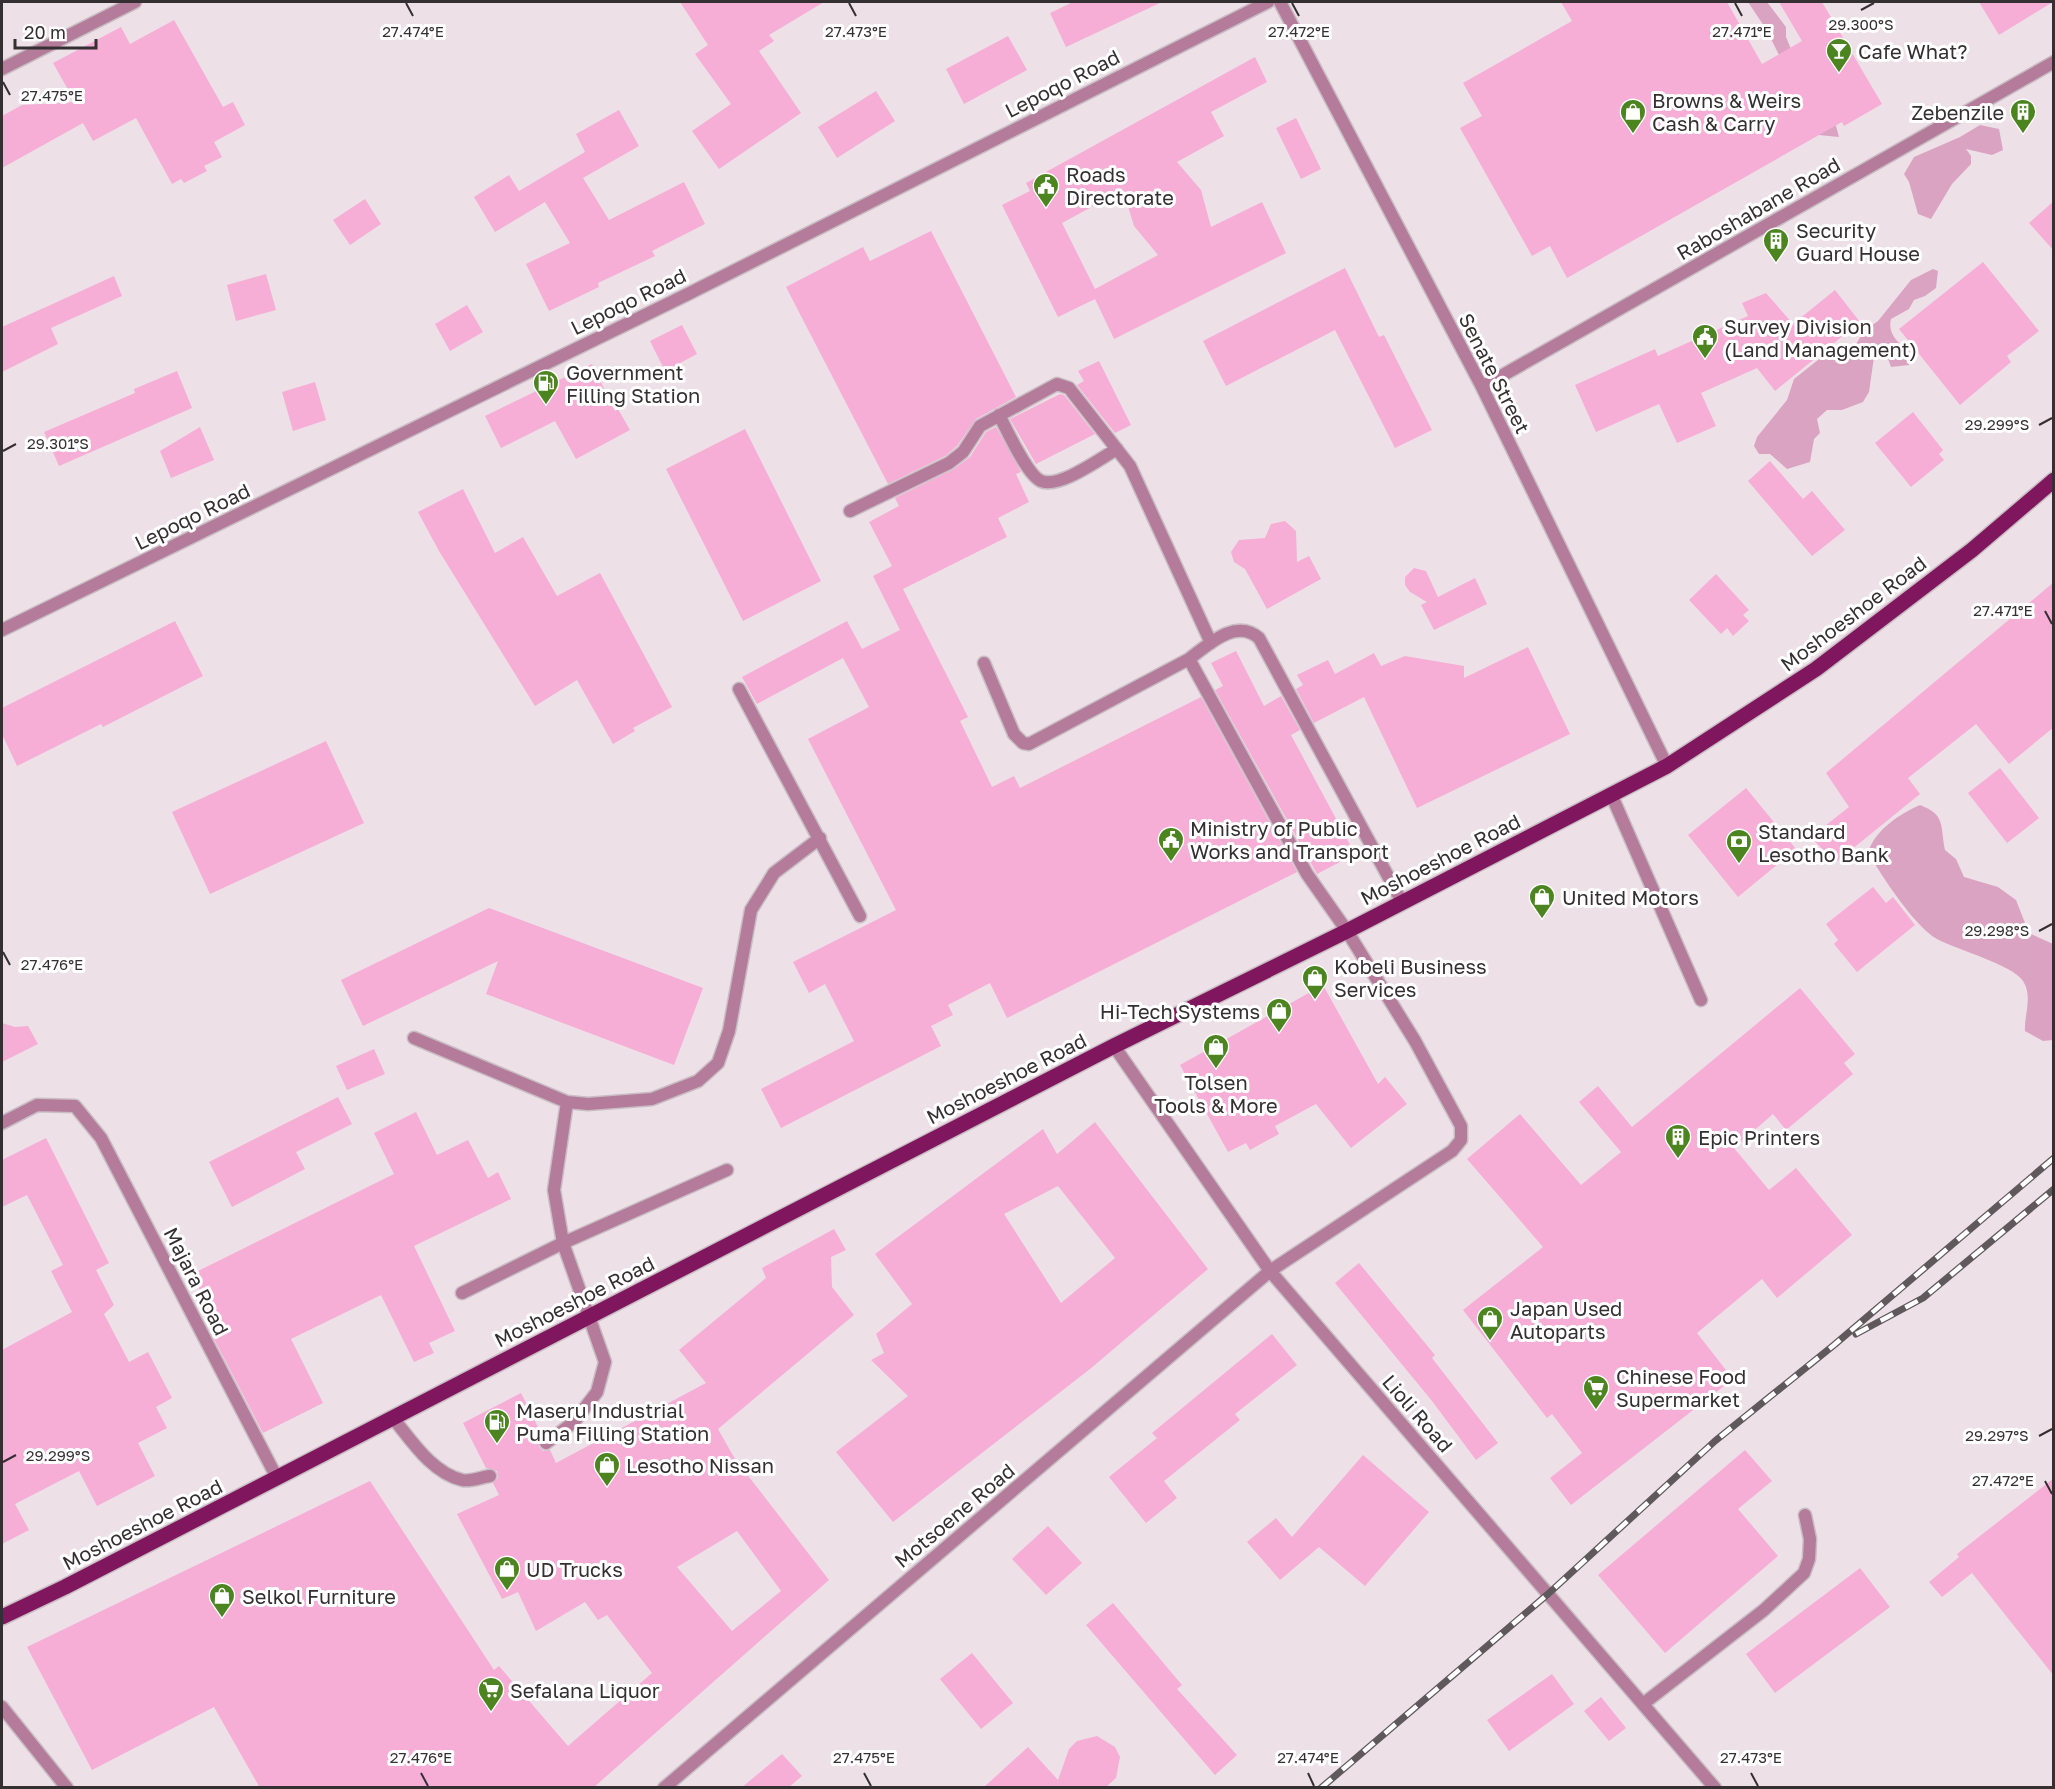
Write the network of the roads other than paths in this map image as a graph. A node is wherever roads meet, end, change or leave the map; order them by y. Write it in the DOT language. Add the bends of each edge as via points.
graph roads {
  1 [pos="135,2"];
  2 [pos="1268,2"];
  3 [pos="1280,2"];
  4 [pos="2054,62"];
  5 [pos="2,69"];
  6 [pos="1482,387"];
  7 [pos="999,415"];
  8 [pos="1117,449"];
  9 [pos="2054,480"];
  10 [pos="850,511"];
  11 [pos="2,630"];
  12 [pos="1211,643"];
  13 [pos="1189,658"];
  14 [pos="984,663"];
  15 [pos="739,689"];
  16 [pos="1667,766"];
  17 [pos="1611,794"];
  18 [pos="820,838"];
  19 [pos="1402,902"];
  20 [pos="860,916"];
  21 [pos="1347,931"];
  22 [pos="1701,1000"];
  23 [pos="414,1038"];
  24 [pos="1114,1046"];
  25 [pos="567,1102"];
  26 [pos="2,1123"];
  27 [pos="727,1170"];
  28 [pos="563,1243"];
  29 [pos="1270,1271"];
  30 [pos="462,1293"];
  31 [pos="588,1317"];
  32 [pos="393,1418"];
  33 [pos="546,1443"];
  34 [pos="490,1476"];
  35 [pos="277,1478"];
  36 [pos="1805,1515"];
  37 [pos="2,1617"];
  38 [pos="1643,1704"];
  39 [pos="2,1707"];
  40 [pos="67,1788"];
  41 [pos="664,1788"];
  42 [pos="1715,1788"];
  1 -- 5 [label="street"];
  2 -- 11 [label="street, Lepoqo Road" via="686,295"];
  3 -- 6 [label="street, Senate Street"];
  4 -- 6 [label="street, Raboshabane Road"];
  6 -- 16 [label="street, Senate Street"];
  7 -- 8 [label="street" via="1057,384 1069,388"];
  7 -- 8 [label="street" via="1039,481 1049,484"];
  7 -- 10 [label="street" via="980,426 963,452 949,463"];
  8 -- 12 [label="street" via="1130,466"];
  9 -- 16 [label="main road, Moshoeshoe Road" via="1972,550 1816,669"];
  12 -- 13 [label="street"];
  12 -- 19 [label="street" via="1238,629 1250,630 1259,638"];
  13 -- 14 [label="street" via="1029,744 1014,734"];
  13 -- 21 [label="street" via="1307,874"];
  15 -- 18 [label="street"];
  16 -- 17 [label="main road, Moshoeshoe Road"];
  17 -- 19 [label="main road, Moshoeshoe Road"];
  17 -- 22 [label="street"];
  18 -- 20 [label="street"];
  18 -- 25 [label="street" via="774,873 752,910 729,1031 718,1063 698,1081 652,1099"];
  19 -- 21 [label="main road, Moshoeshoe Road"];
  21 -- 24 [label="main road, Moshoeshoe Road"];
  21 -- 29 [label="street, Motsoene Road" via="1416,1041 1461,1126 1461,1140 1452,1151"];
  23 -- 25 [label="street"];
  24 -- 29 [label="street, Lioli Road"];
  24 -- 31 [label="main road, Moshoeshoe Road"];
  25 -- 28 [label="street" via="554,1190"];
  26 -- 35 [label="street, Majara Road" via="36,1105 75,1106 101,1138"];
  27 -- 28 [label="street"];
  28 -- 30 [label="street"];
  28 -- 31 [label="street"];
  29 -- 38 [label="street, Lioli Road"];
  29 -- 41 [label="street, Motsoene Road"];
  31 -- 32 [label="main road, Moshoeshoe Road"];
  31 -- 33 [label="street" via="605,1362 597,1392 574,1422"];
  32 -- 34 [label="street" via="441,1470 464,1481"];
  32 -- 35 [label="main road, Moshoeshoe Road"];
  35 -- 37 [label="main road, Moshoeshoe Road"];
  36 -- 38 [label="street" via="1810,1539 1804,1573 1764,1610"];
  38 -- 42 [label="street, Lioli Road"];
  39 -- 40 [label="street"];
}
